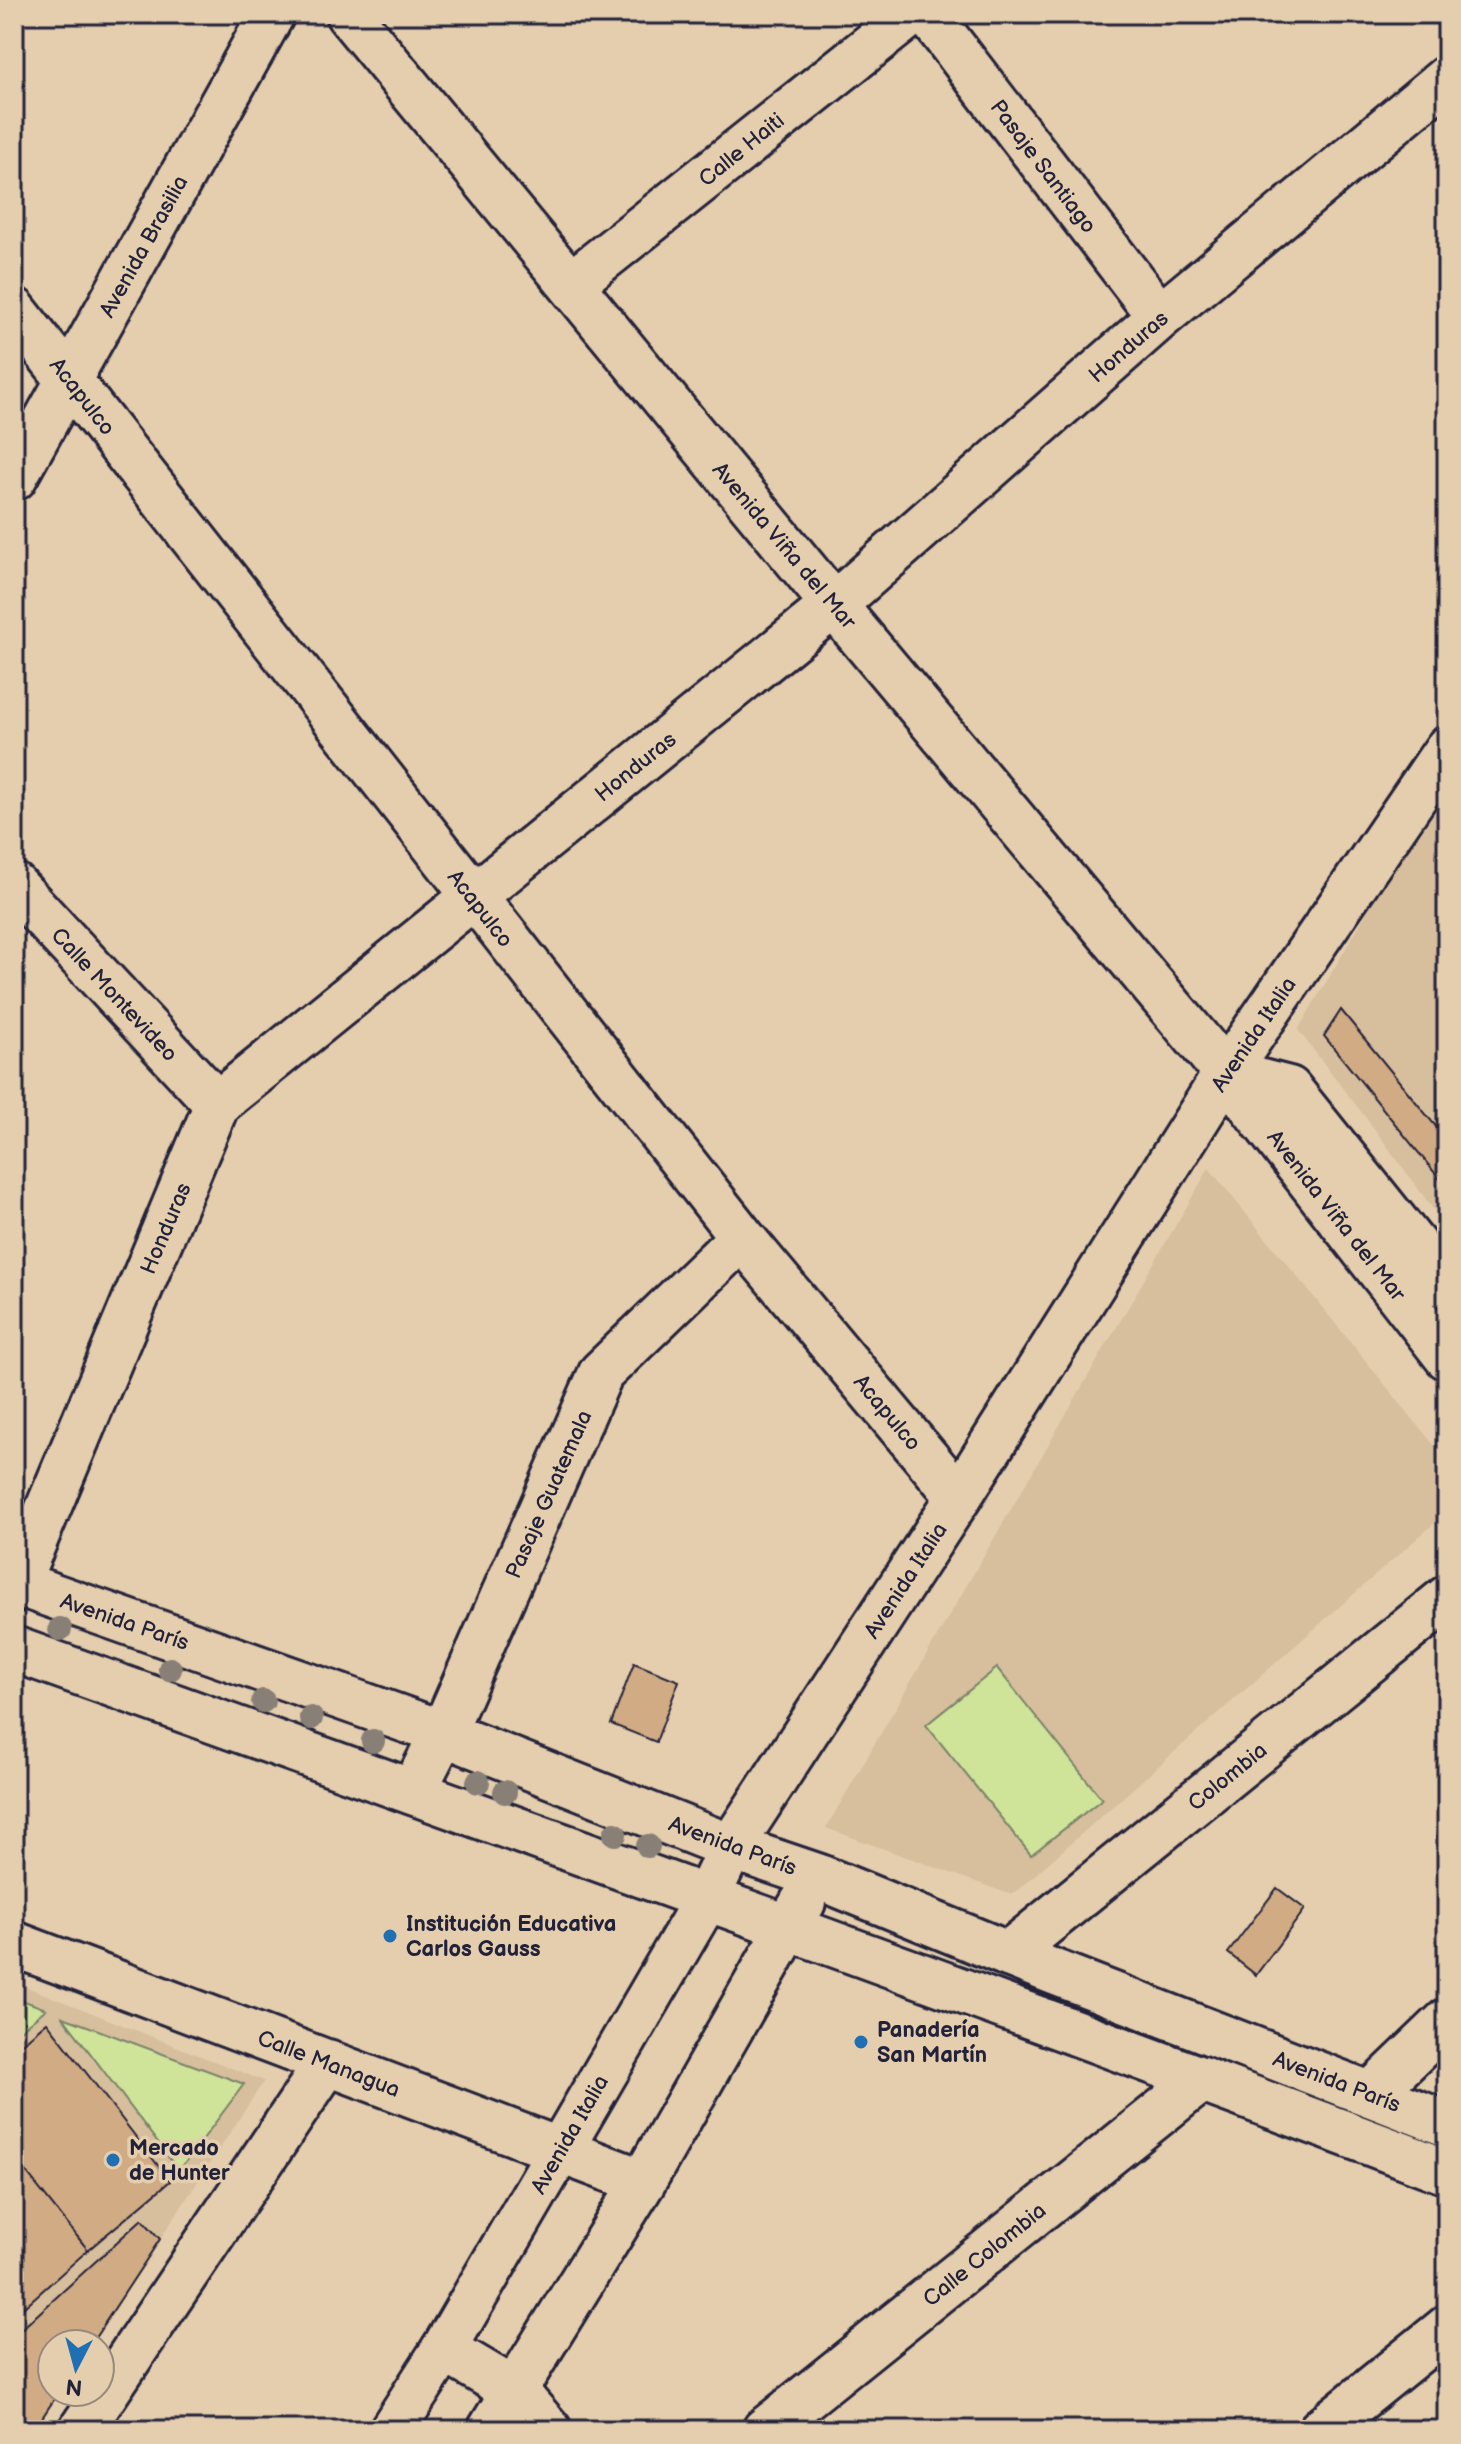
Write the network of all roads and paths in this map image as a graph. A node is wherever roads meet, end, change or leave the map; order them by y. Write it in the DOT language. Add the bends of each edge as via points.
graph roads {
  1 [pos="272,14"];
  2 [pos="348,14"];
  3 [pos="911,14"];
  4 [pos="928,14"];
  5 [pos="1447,78"];
  6 [pos="571,284"];
  7 [pos="14,310"];
  8 [pos="1160,317"];
  9 [pos="69,378"];
  10 [pos="14,478"];
  11 [pos="834,605"];
  12 [pos="1447,749"];
  13 [pos="14,885"];
  14 [pos="473,897"];
  15 [pos="1226,1073"];
  16 [pos="217,1104"];
  17 [pos="742,1237"];
  18 [pos="1447,1286"];
  19 [pos="1447,1357"];
  20 [pos="959,1497"];
  21 [pos="15,1585"];
  22 [pos="1447,1598"];
  23 [pos="14,1649"];
  24 [pos="443,1733"];
  25 [pos="413,1792"];
  26 [pos="731,1847"];
  27 [pos="817,1876"];
  28 [pos="707,1898"];
  29 [pos="789,1929"];
  30 [pos="14,1944"];
  31 [pos="1008,1954"];
  32 [pos="1447,2021"];
  33 [pos="328,2062"];
  34 [pos="1202,2079"];
  35 [pos="1371,2094"];
  36 [pos="1447,2124"];
  37 [pos="559,2149"];
  38 [pos="1447,2172"];
  39 [pos="643,2182"];
  40 [pos="1447,2328"];
  41 [pos="444,2349"];
  42 [pos="515,2391"];
  43 [pos="81,2430"];
  44 [pos="392,2430"];
  45 [pos="490,2430"];
  46 [pos="549,2430"];
  47 [pos="765,2430"];
  48 [pos="1321,2430"];
  1 -- 9 [label="street, Avenida Brasilia"];
  2 -- 6 [label="street, Avenida Viña del Mar"];
  3 -- 6 [label="street, Calle Haiti"];
  4 -- 8 [label="street, Pasaje Santiago"];
  5 -- 8 [label="street, Honduras"];
  6 -- 11 [label="street, Avenida Viña del Mar"];
  7 -- 9 [label="street, Acapulco"];
  8 -- 11 [label="street, Honduras"];
  9 -- 10 [label="street, Avenida Brasilia"];
  9 -- 14 [label="street, Acapulco"];
  11 -- 14 [label="street, Honduras"];
  11 -- 15 [label="street, Avenida Viña del Mar"];
  12 -- 15 [label="street, Avenida Italia"];
  13 -- 16 [label="street, Calle Montevideo"];
  14 -- 16 [label="street, Honduras"];
  14 -- 17 [label="street, Acapulco"];
  15 -- 18 [label="street, Avenida Viña del Mar" via="1289,1089"];
  15 -- 19 [label="street, Avenida Viña del Mar"];
  15 -- 20 [label="street, Avenida Italia"];
  16 -- 21 [label="street, Honduras"];
  17 -- 20 [label="street, Acapulco"];
  17 -- 24 [label="street, Pasaje Guatemala" via="601,1373"];
  20 -- 26 [label="street, Avenida Italia"];
  21 -- 24 [label="street, Avenida París"];
  22 -- 31 [label="street, Colombia"];
  23 -- 25 [label="street, Avenida París"];
  24 -- 25 [label="street, Pasaje Guatemala"];
  24 -- 26 [label="street, Avenida París"];
  25 -- 28 [label="street, Avenida París"];
  26 -- 27 [label="street, Avenida París"];
  26 -- 28 [label="street, Avenida Italia"];
  27 -- 29 [label="street"];
  27 -- 31 [label="street, Avenida París"];
  28 -- 29 [label="street, Avenida París"];
  28 -- 37 [label="street, Avenida Italia"];
  29 -- 34 [label="street, Avenida París"];
  29 -- 39 [label="street"];
  30 -- 33 [label="street, Calle Managua"];
  31 -- 35 [label="street, Avenida París"];
  32 -- 35 [label="street"];
  33 -- 37 [label="street, Calle Managua"];
  33 -- 43 [label="street"];
  34 -- 38 [label="street, Avenida París"];
  34 -- 47 [label="street, Calle Colombia"];
  35 -- 36 [label="street, Avenida París"];
  37 -- 39 [label="street, Calle Managua"];
  37 -- 41 [label="street, Avenida Italia"];
  39 -- 42 [label="street"];
  40 -- 48 [label="street"];
  41 -- 42 [label="street"];
  41 -- 44 [label="street, Avenida Italia"];
  42 -- 45 [label="street"];
  42 -- 46 [label="street"];
}
